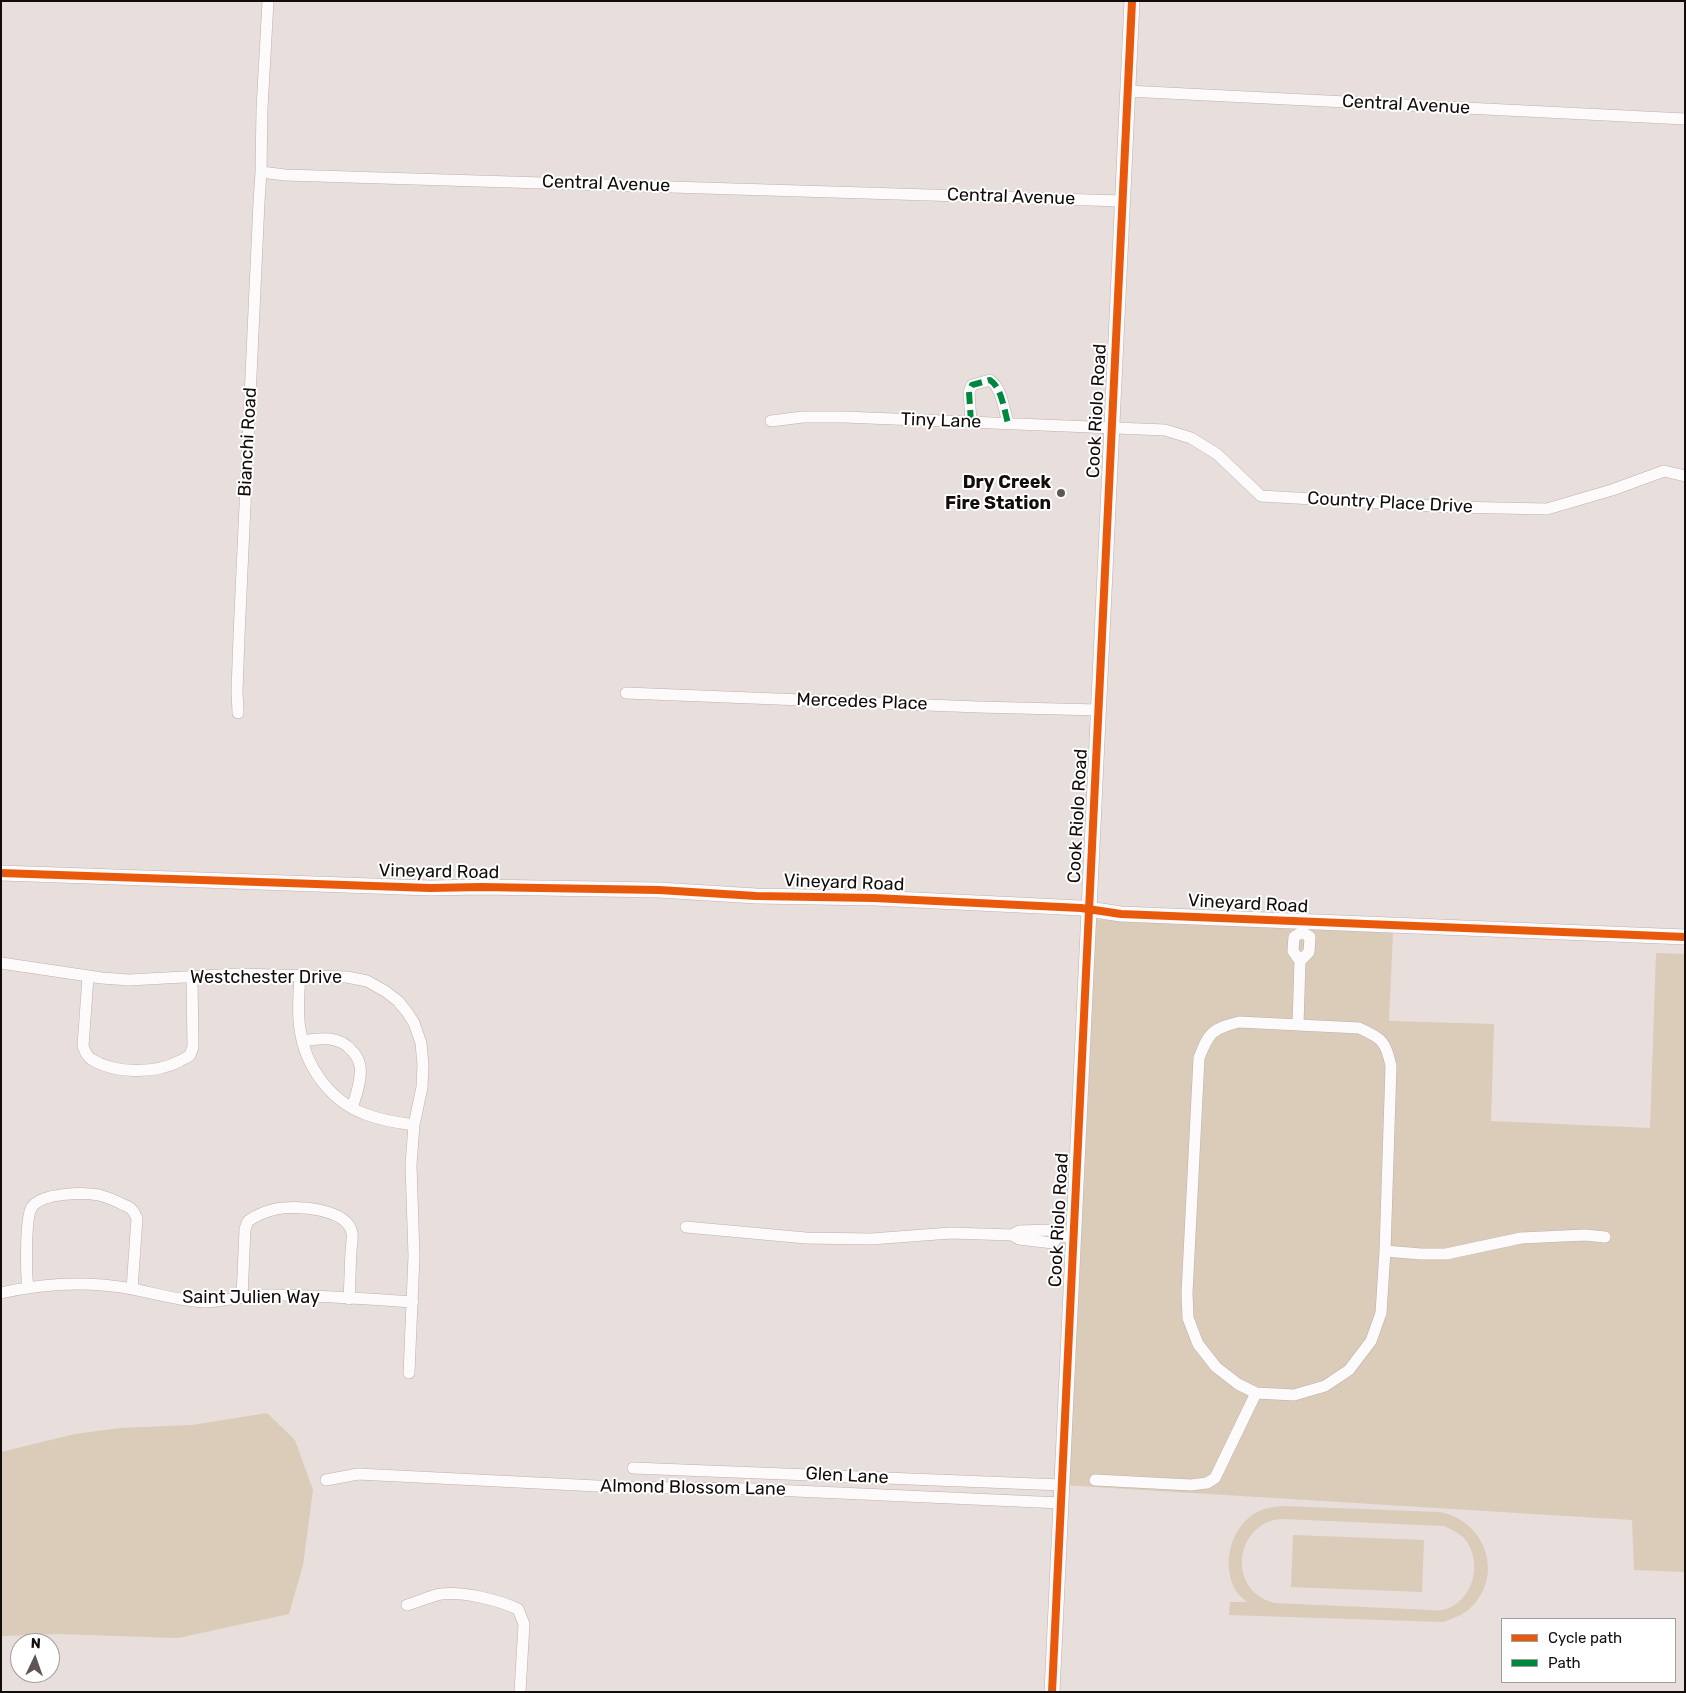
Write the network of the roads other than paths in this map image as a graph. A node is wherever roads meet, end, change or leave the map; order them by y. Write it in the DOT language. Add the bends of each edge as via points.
graph roads {
  1 [pos="268,1"];
  2 [pos="1132,1"];
  3 [pos="1127,91"];
  4 [pos="1685,119"];
  5 [pos="261,172"];
  6 [pos="1122,201"];
  7 [pos="771,421"];
  8 [pos="971,422"];
  9 [pos="1008,424"];
  10 [pos="1112,428"];
  11 [pos="1685,476"];
  12 [pos="626,693"];
  13 [pos="1098,710"];
  14 [pos="238,713"];
  15 [pos="1,873"];
  16 [pos="1089,910"];
  17 [pos="1302,927"];
  18 [pos="1685,937"];
  19 [pos="1,963"];
  20 [pos="300,975"];
  21 [pos="88,977"];
  22 [pos="192,977"];
  23 [pos="1298,1025"];
  24 [pos="302,1042"];
  25 [pos="352,1108"];
  26 [pos="414,1125"];
  27 [pos="686,1227"];
  28 [pos="1065,1236"];
  29 [pos="1606,1237"];
  30 [pos="1386,1251"];
  31 [pos="28,1288"];
  32 [pos="132,1289"];
  33 [pos="1,1294"];
  34 [pos="242,1296"];
  35 [pos="349,1299"];
  36 [pos="413,1302"];
  37 [pos="409,1373"];
  38 [pos="1256,1393"];
  39 [pos="633,1468"];
  40 [pos="326,1480"];
  41 [pos="1095,1480"];
  42 [pos="1062,1484"];
  43 [pos="1061,1503"];
  44 [pos="407,1605"];
  45 [pos="520,1692"];
  46 [pos="1052,1692"];
  1 -- 5 [label="street"];
  2 -- 3 [label="street, Cook Riolo Road"];
  3 -- 4 [label="street, Central Avenue"];
  3 -- 6 [label="street, Cook Riolo Road"];
  5 -- 6 [label="street, Central Avenue"];
  5 -- 14 [label="street, Bianchi Road"];
  6 -- 10 [label="street, Cook Riolo Road"];
  7 -- 8 [label="street, Tiny Lane" via="844,417"];
  8 -- 9 [label="street, Tiny Lane"];
  8 -- 9 [label="street" via="970,388 972,384 990,380 999,393"];
  9 -- 10 [label="street, Tiny Lane"];
  10 -- 11 [label="street, Country Place Drive" via="1165,430 1191,438 1217,454 1261,496 1547,509 1664,471"];
  10 -- 13 [label="street, Cook Riolo Road"];
  12 -- 13 [label="street, Mercedes Place"];
  13 -- 16 [label="street, Cook Riolo Road"];
  15 -- 16 [label="street, Vineyard Road" via="430,888 659,890"];
  16 -- 17 [label="street, Vineyard Road"];
  16 -- 28 [label="street, Cook Riolo Road"];
  17 -- 18 [label="street, Vineyard Road"];
  17 -- 23 [label="street" via="1310,937 1309,952 1300,961"];
  19 -- 21 [label="street, Westchester Drive"];
  20 -- 22 [label="street, Westchester Drive"];
  20 -- 24 [label="street"];
  20 -- 26 [label="street, Westchester Drive" via="347,976 367,981 385,991 407,1012 421,1043 423,1065"];
  21 -- 22 [label="street, Westchester Drive" via="129,980"];
  21 -- 22 [label="street" via="83,1046 86,1053 110,1067 132,1070 155,1069 189,1056 193,1047"];
  23 -- 30 [label="street" via="1359,1028 1376,1036 1388,1049 1391,1066"];
  23 -- 38 [label="street" via="1239,1022 1218,1028 1205,1041 1199,1058 1188,1318 1198,1344 1216,1367"];
  24 -- 25 [label="street" via="320,1079"];
  24 -- 25 [label="street" via="327,1038 337,1040 356,1056 360,1081"];
  25 -- 26 [label="street" via="381,1119"];
  26 -- 36 [label="street, Westchester Drive" via="411,1165"];
  27 -- 28 [label="street" via="815,1238 870,1239 951,1233 1012,1235 1018,1231 1035,1236 1051,1230"];
  28 -- 42 [label="street, Cook Riolo Road"];
  29 -- 30 [label="street" via="1521,1238 1446,1254"];
  30 -- 38 [label="street" via="1381,1313 1371,1342 1349,1370 1325,1386 1294,1395"];
  31 -- 32 [label="street, Saint Julien Way" via="79,1284"];
  31 -- 32 [label="street" via="29,1212 33,1205 43,1200 82,1193 100,1195 133,1210 136,1218"];
  31 -- 33 [label="street, Saint Julien Way"];
  32 -- 34 [label="street, Saint Julien Way" via="179,1300 206,1302"];
  34 -- 35 [label="street, Saint Julien Way"];
  34 -- 35 [label="street" via="248,1220 262,1213 290,1207 323,1211 348,1223 352,1233"];
  35 -- 36 [label="street, Saint Julien Way"];
  36 -- 37 [label="street, Westchester Drive"];
  38 -- 41 [label="street" via="1215,1478 1207,1483"];
  39 -- 42 [label="street, Glen Lane"];
  40 -- 43 [label="street, Almond Blossom Lane" via="358,1474"];
  42 -- 43 [label="street, Cook Riolo Road"];
  43 -- 46 [label="street, Cook Riolo Road"];
  44 -- 45 [label="street" via="441,1594 471,1595 518,1609 524,1624"];
}
